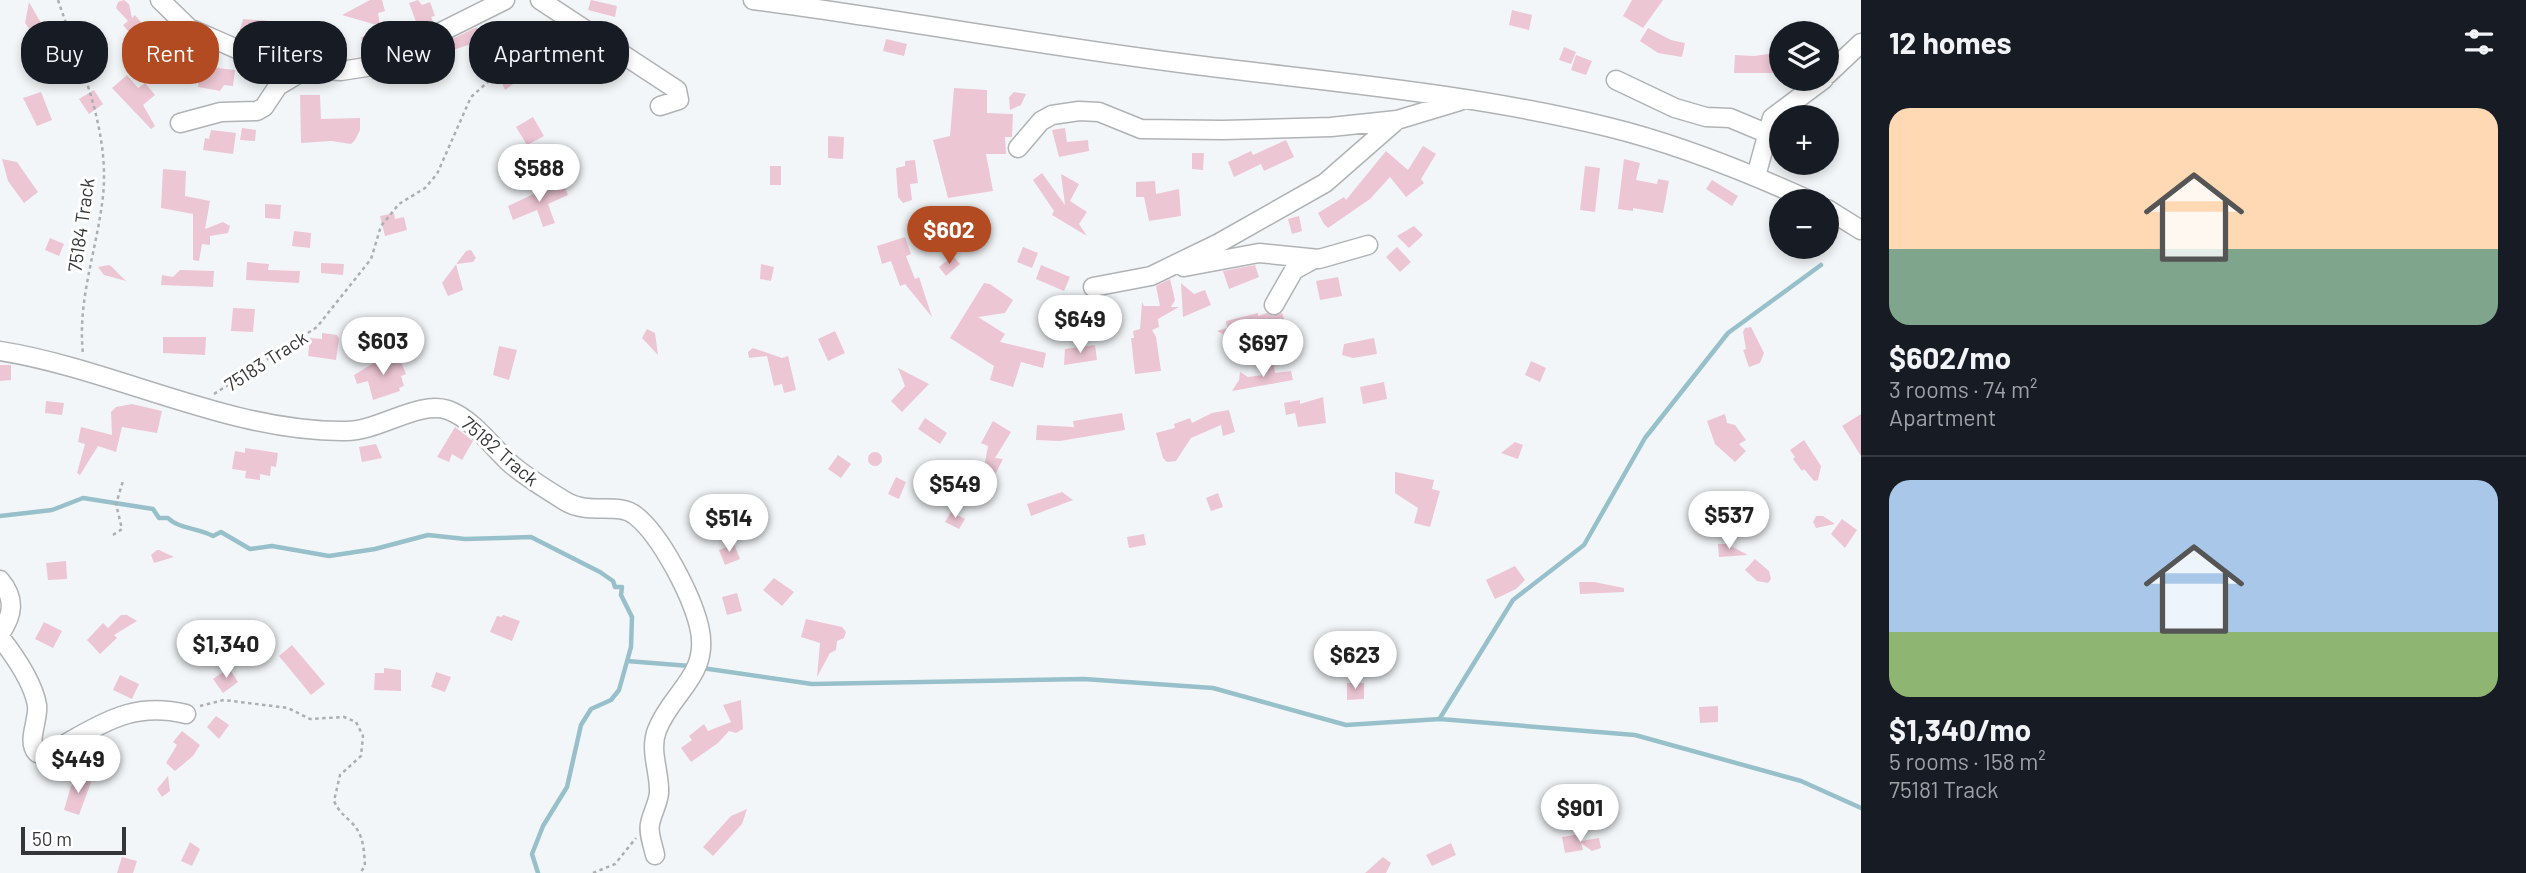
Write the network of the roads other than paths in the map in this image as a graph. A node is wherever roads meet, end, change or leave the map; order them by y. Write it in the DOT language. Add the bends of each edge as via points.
graph roads {
  1 [pos="160,0"];
  2 [pos="505,0"];
  3 [pos="540,0"];
  4 [pos="753,0"];
  5 [pos="1861,43"];
  6 [pos="233,47"];
  7 [pos="1839,64"];
  8 [pos="347,70"];
  9 [pos="1616,80"];
  10 [pos="281,84"];
  11 [pos="1807,91"];
  12 [pos="1467,99"];
  13 [pos="660,106"];
  14 [pos="1397,120"];
  15 [pos="180,122"];
  16 [pos="1766,133"];
  17 [pos="1018,148"];
  18 [pos="1756,176"];
  19 [pos="1785,189"];
  20 [pos="1839,216"];
  21 [pos="1861,230"];
  22 [pos="1368,245"];
  23 [pos="1314,258"];
  24 [pos="1170,269"];
  25 [pos="1093,287"];
  26 [pos="1275,305"];
  27 [pos="0,351"];
  28 [pos="0,580"];
  29 [pos="0,636"];
  30 [pos="186,714"];
  31 [pos="656,855"];
  1 -- 6 [label="street" via="189,28"];
  2 -- 8 [label="street" via="373,66"];
  3 -- 13 [label="street" via="677,90 679,100"];
  4 -- 12 [label="street" via="1185,64"];
  5 -- 7 [label="street"];
  9 -- 16 [label="street" via="1675,108 1730,118"];
  10 -- 15 [label="street" via="257,111 221,112"];
  11 -- 16 [label="street" via="1772,118"];
  12 -- 14 [label="street"];
  12 -- 18 [label="street" via="1608,127"];
  14 -- 17 [label="street" via="1331,127 1169,130 1141,128 1099,112 1079,111 1041,121"];
  14 -- 24 [label="street" via="1319,188"];
  16 -- 18 [label="street"];
  18 -- 19 [label="street"];
  20 -- 21 [label="street"];
  22 -- 23 [label="street" via="1334,257"];
  23 -- 24 [label="street" via="1259,253"];
  23 -- 26 [label="street" via="1294,270"];
  24 -- 25 [label="street"];
  27 -- 31 [label="street, 75182 Track" via="50,359 292,429 348,432 382,426 434,406 456,414 513,466 573,506 636,515 677,574 701,640 694,676 656,732 653,749 659,790 649,827"];
  28 -- 29 [label="street" via="10,595 11,619"];
  29 -- 30 [label="street" via="35,698 38,716 32,743 37,753 55,751 129,712 152,708"];
}
